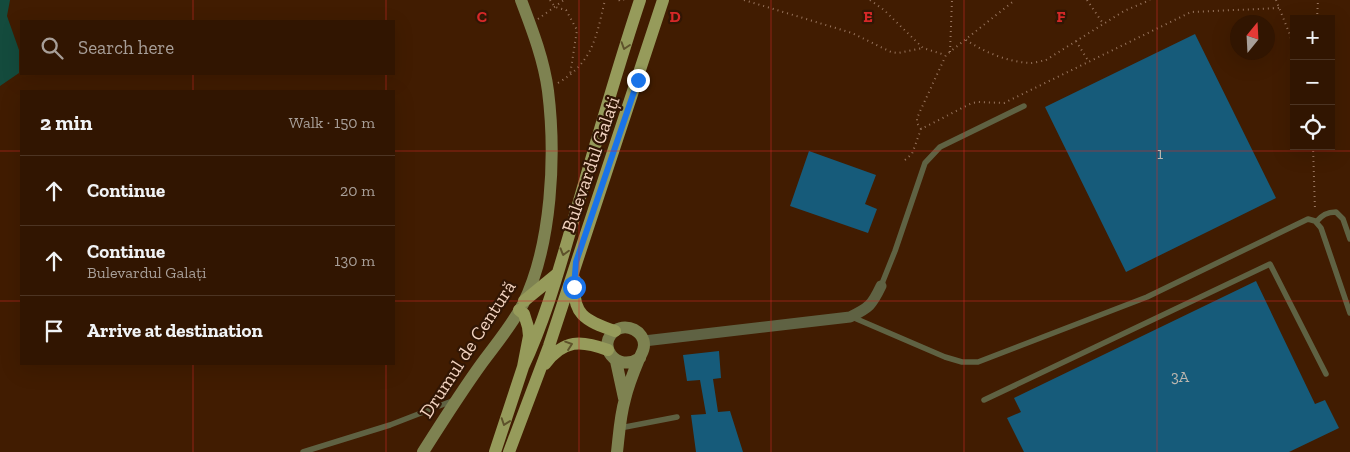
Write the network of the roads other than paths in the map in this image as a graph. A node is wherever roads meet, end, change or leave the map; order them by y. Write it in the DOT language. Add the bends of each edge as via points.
graph roads {
  1 [pos="521,0"];
  2 [pos="640,0"];
  3 [pos="663,0"];
  4 [pos="1024,106"];
  5 [pos="1315,222"];
  6 [pos="1350,239"];
  7 [pos="576,262"];
  8 [pos="557,274"];
  9 [pos="881,286"];
  10 [pos="522,306"];
  11 [pos="1350,313"];
  12 [pos="850,316"];
  13 [pos="614,331"];
  14 [pos="644,341"];
  15 [pos="608,350"];
  16 [pos="640,358"];
  17 [pos="616,361"];
  18 [pos="523,367"];
  19 [pos="540,372"];
  20 [pos="1326,374"];
  21 [pos="457,399"];
  22 [pos="625,399"];
  23 [pos="984,400"];
  24 [pos="677,417"];
  25 [pos="620,428"];
  26 [pos="303,452"];
  27 [pos="423,452"];
  28 [pos="494,452"];
  29 [pos="509,452"];
  30 [pos="617,452"];
  1 -- 10 [label="street, Drumul de Centură" via="548,90 552,159 539,260"];
  2 -- 8 [label="main road, Bulevardul Galați, one-way"];
  3 -- 7 [label="main road, Bulevardul Galați"];
  4 -- 9 [label="lane" via="940,147 925,163"];
  5 -- 6 [label="lane" via="1321,216 1336,212 1343,219"];
  5 -- 11 [label="lane" via="1321,228"];
  5 -- 12 [label="lane" via="1308,219 1147,297 978,362 945,357"];
  7 -- 13 [label="main road" via="574,287 576,304 582,316 591,323"];
  7 -- 19 [label="main road, Bulevardul Galați"];
  8 -- 10 [label="main road"];
  8 -- 18 [label="main road, Bulevardul Galați" via="536,339"];
  9 -- 12 [label="street" via="874,302"];
  10 -- 18 [label="main road" via="529,336"];
  10 -- 21 [label="street, Drumul de Centură"];
  12 -- 14 [label="street"];
  13 -- 14 [label="street" via="628,327 640,334"];
  13 -- 15 [label="street"];
  14 -- 16 [label="street"];
  15 -- 17 [label="street"];
  19 -- 15 [label="main road, one-way" via="551,357 570,343 581,342"];
  16 -- 17 [label="street" via="624,364"];
  16 -- 22 [label="street"];
  17 -- 22 [label="street"];
  18 -- 28 [label="main road, one-way"];
  19 -- 29 [label="main road, Bulevardul Galați"];
  20 -- 23 [label="lane" via="1270,264"];
  21 -- 26 [label="lane" via="390,425"];
  21 -- 27 [label="street, Drumul de Centură"];
  22 -- 25 [label="street"];
  24 -- 25 [label="lane"];
  25 -- 30 [label="street"];
}
